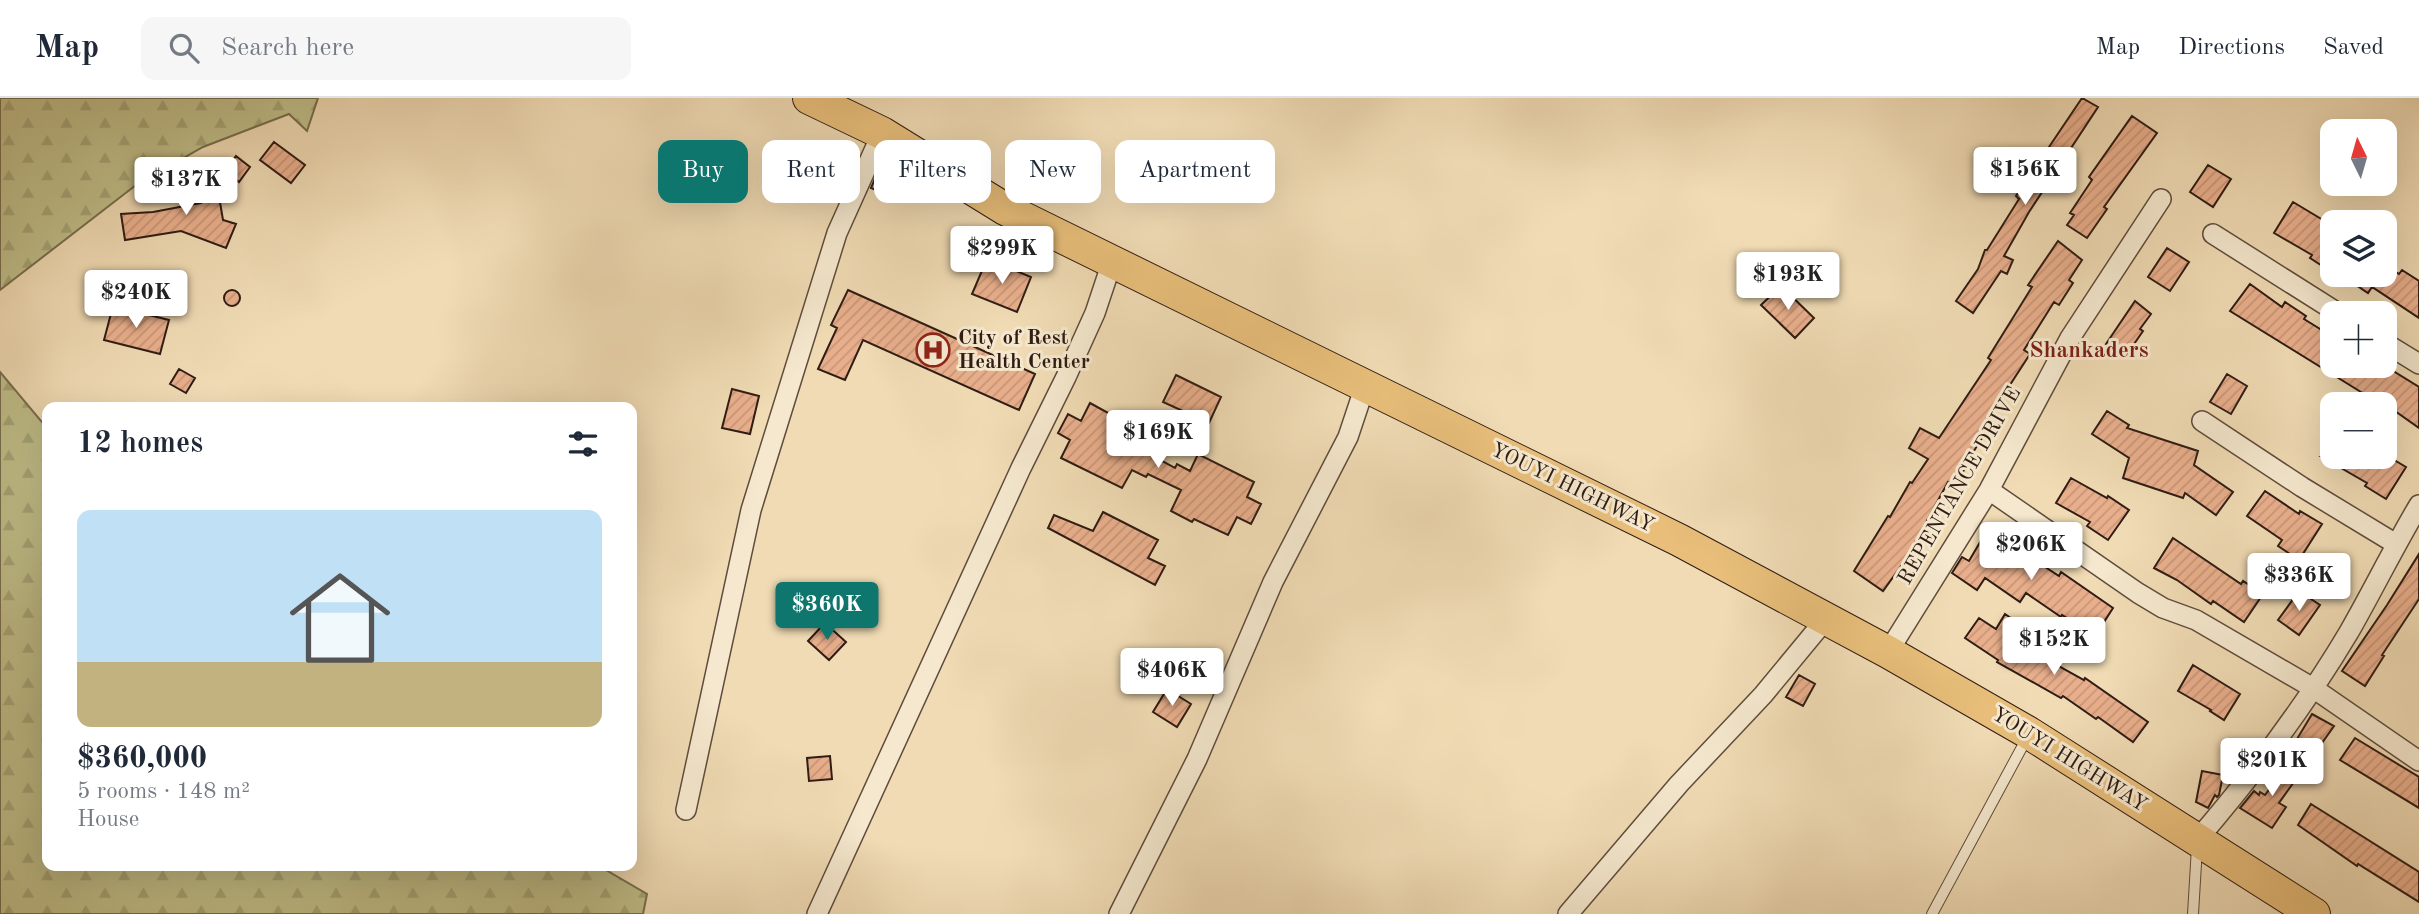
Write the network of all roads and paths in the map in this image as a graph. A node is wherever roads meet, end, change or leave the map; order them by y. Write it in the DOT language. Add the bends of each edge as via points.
graph roads {
  1 [pos="809,98"];
  2 [pos="882,133"];
  3 [pos="2161,199"];
  4 [pos="2213,234"];
  5 [pos="1112,262"];
  6 [pos="2320,302"];
  7 [pos="2397,350"];
  8 [pos="2419,364"];
  9 [pos="1365,386"];
  10 [pos="2202,421"];
  11 [pos="1989,490"];
  12 [pos="2419,505"];
  13 [pos="2396,544"];
  14 [pos="1825,620"];
  15 [pos="1888,652"];
  16 [pos="2313,688"];
  17 [pos="2029,733"];
  18 [pos="2419,761"];
  19 [pos="686,810"];
  20 [pos="2197,840"];
  21 [pos="819,914"];
  22 [pos="1119,914"];
  23 [pos="1568,914"];
  24 [pos="1932,914"];
  25 [pos="2193,914"];
  26 [pos="2314,914"];
  1 -- 2 [label="main road, YOUYI HIGHWAY"];
  2 -- 5 [label="main road, YOUYI HIGHWAY" via="1005,209"];
  2 -- 19 [label="street" via="837,233 751,510"];
  3 -- 11 [label="street, REPENTANCE DRIVE" via="2070,338"];
  4 -- 6 [label="street"];
  5 -- 9 [label="main road, YOUYI HIGHWAY"];
  5 -- 21 [label="street" via="1095,313"];
  7 -- 8 [label="street"];
  9 -- 14 [label="main road, YOUYI HIGHWAY" via="1679,540"];
  9 -- 22 [label="street" via="1348,437 1273,582 1197,759"];
  10 -- 13 [label="street"];
  11 -- 15 [label="street, REPENTANCE DRIVE"];
  11 -- 16 [label="street" via="2138,593 2196,620"];
  12 -- 13 [label="street"];
  13 -- 16 [label="street"];
  14 -- 15 [label="main road, YOUYI HIGHWAY"];
  14 -- 23 [label="street"];
  15 -- 17 [label="main road, YOUYI HIGHWAY"];
  16 -- 18 [label="street"];
  16 -- 20 [label="street"];
  17 -- 20 [label="main road, YOUYI HIGHWAY"];
  17 -- 24 [label="lane"];
  20 -- 25 [label="lane"];
  20 -- 26 [label="main road, YOUYI HIGHWAY"];
}
